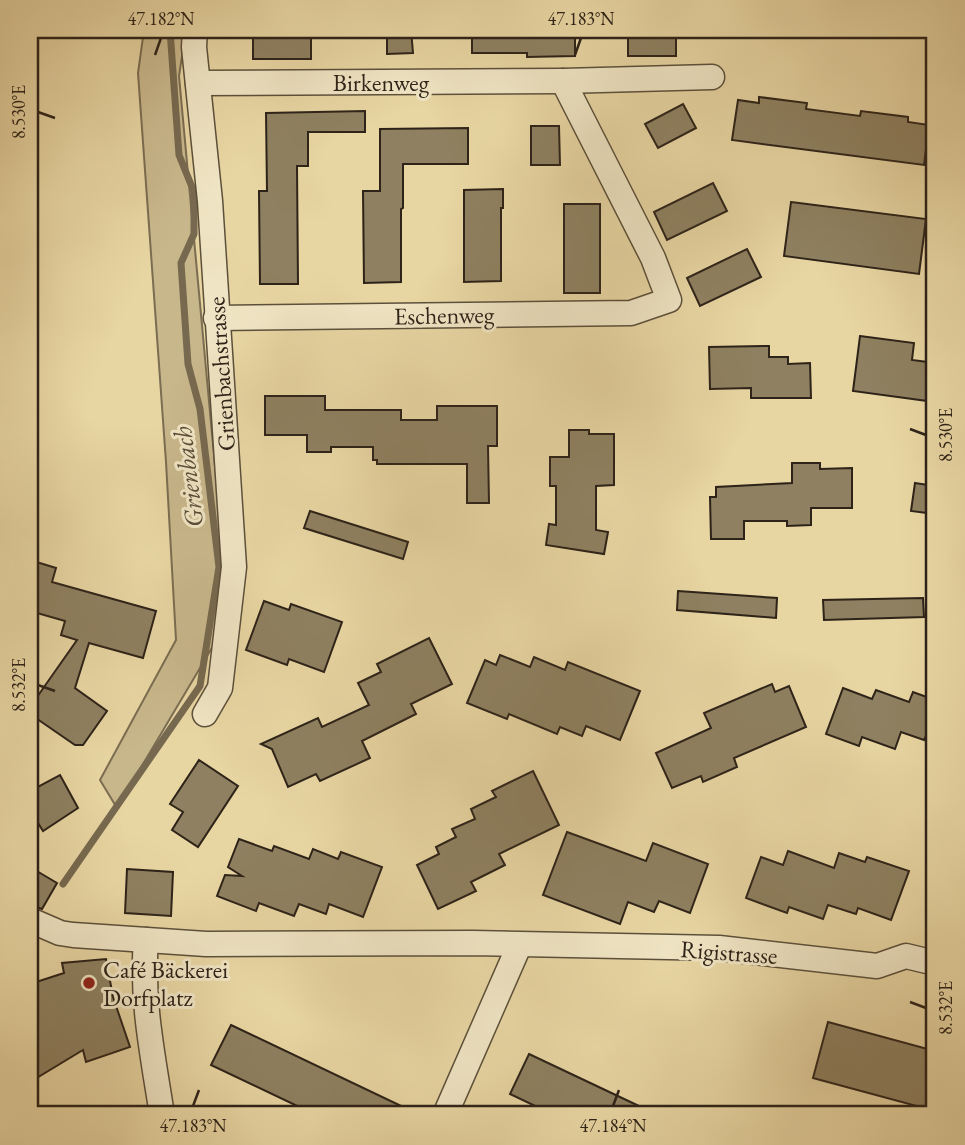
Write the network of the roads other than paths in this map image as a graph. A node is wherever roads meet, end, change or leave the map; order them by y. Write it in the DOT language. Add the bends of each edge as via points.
graph roads {
  1 [pos="195,30"];
  2 [pos="712,77"];
  3 [pos="563,81"];
  4 [pos="198,83"];
  5 [pos="216,318"];
  6 [pos="205,714"];
  7 [pos="40,924"];
  8 [pos="146,940"];
  9 [pos="519,946"];
  10 [pos="935,963"];
  11 [pos="162,1115"];
  12 [pos="445,1115"];
  1 -- 4 [label="street, Grienbachstrasse"];
  2 -- 3 [label="street, Birkenweg"];
  3 -- 4 [label="street, Birkenweg"];
  3 -- 5 [label="street, Eschenweg" via="669,300 631,313"];
  4 -- 5 [label="street, Grienbachstrasse"];
  5 -- 6 [label="street, Grienbachstrasse" via="234,567 220,688"];
  7 -- 8 [label="street, Rigistrasse" via="73,935"];
  8 -- 9 [label="street, Rigistrasse"];
  8 -- 11 [label="street" via="146,1012"];
  9 -- 10 [label="street, Rigistrasse" via="719,948 877,966 906,956"];
  9 -- 12 [label="street"];
}
